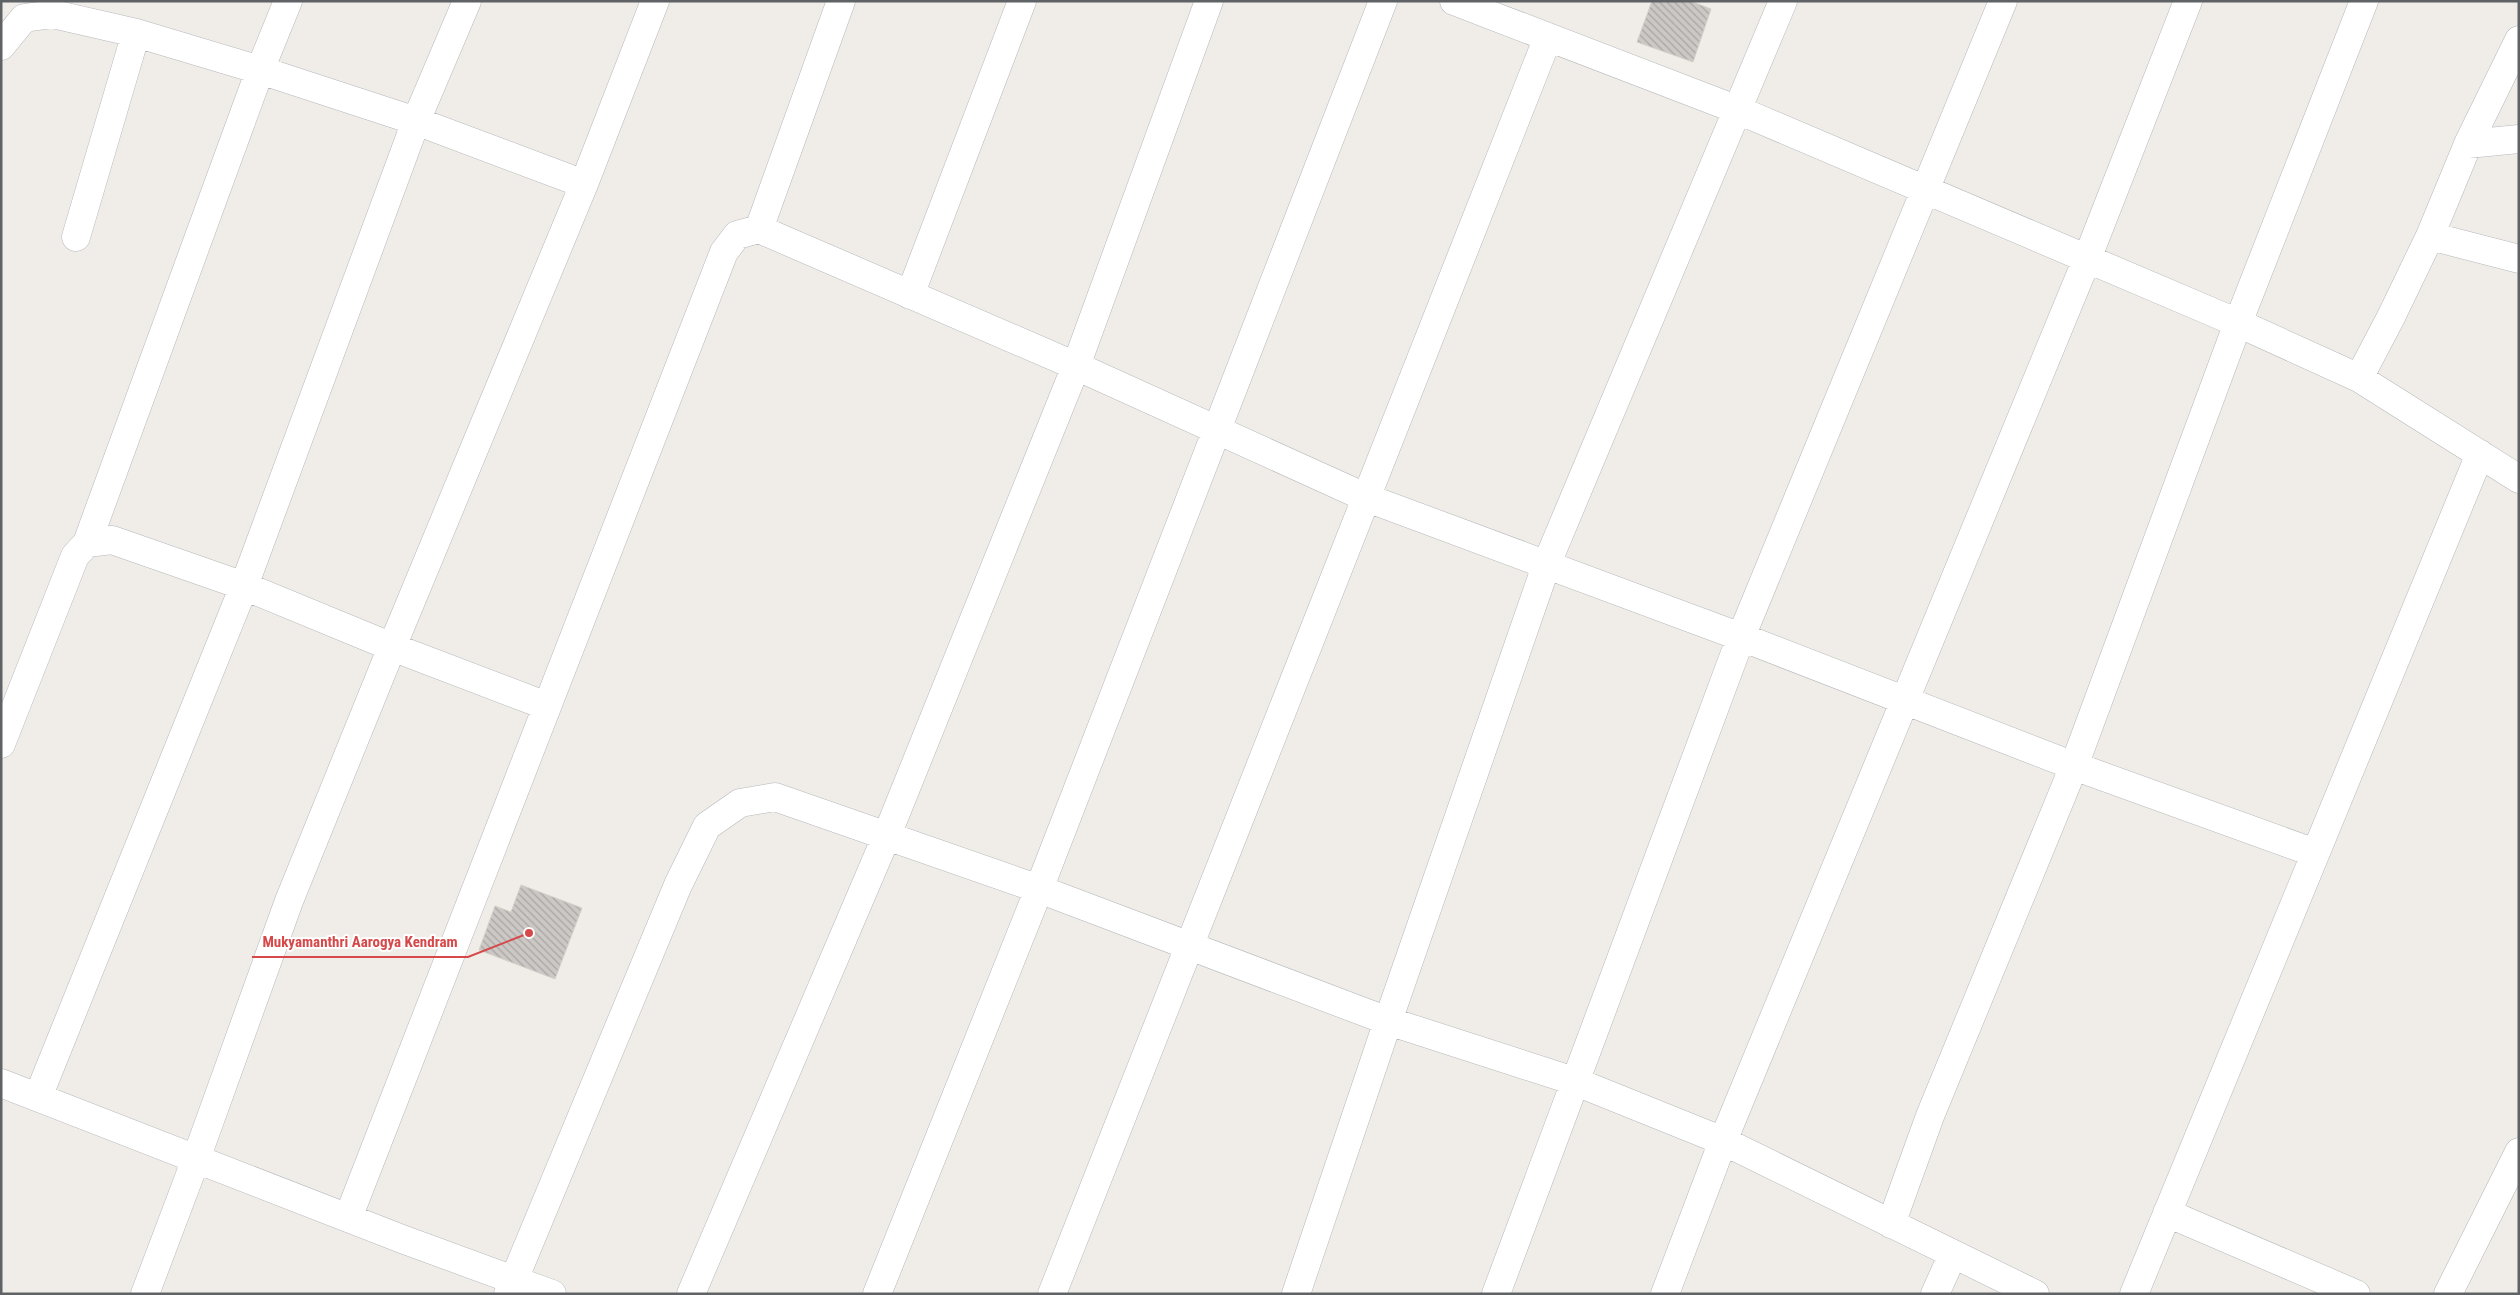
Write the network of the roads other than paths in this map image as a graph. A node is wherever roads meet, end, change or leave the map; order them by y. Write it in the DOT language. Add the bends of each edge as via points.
graph roads {
  1 [pos="288,1"];
  2 [pos="467,1"];
  3 [pos="655,1"];
  4 [pos="841,1"];
  5 [pos="1022,1"];
  6 [pos="1209,1"];
  7 [pos="1383,1"];
  8 [pos="1454,1"];
  9 [pos="1783,1"];
  10 [pos="2003,1"];
  11 [pos="2188,1"];
  12 [pos="2364,1"];
  13 [pos="136,33"];
  14 [pos="1548,37"];
  15 [pos="2519,40"];
  16 [pos="1,46"];
  17 [pos="260,70"];
  18 [pos="1738,110"];
  19 [pos="416,121"];
  20 [pos="2519,139"];
  21 [pos="2468,144"];
  22 [pos="584,184"];
  23 [pos="1927,190"];
  24 [pos="760,229"];
  25 [pos="2430,236"];
  26 [pos="76,237"];
  27 [pos="2087,259"];
  28 [pos="2519,259"];
  29 [pos="910,295"];
  30 [pos="2238,323"];
  31 [pos="1076,366"];
  32 [pos="2359,378"];
  33 [pos="1218,431"];
  34 [pos="2480,454"];
  35 [pos="2519,479"];
  36 [pos="1368,498"];
  37 [pos="87,543"];
  38 [pos="1547,563"];
  39 [pos="244,586"];
  40 [pos="1742,636"];
  41 [pos="392,647"];
  42 [pos="1905,700"];
  43 [pos="548,706"];
  44 [pos="1,744"];
  45 [pos="2074,766"];
  46 [pos="887,835"];
  47 [pos="2315,854"];
  48 [pos="1039,889"];
  49 [pos="1190,947"];
  50 [pos="1388,1021"];
  51 [pos="1574,1080"];
  52 [pos="1,1083"];
  53 [pos="38,1097"];
  54 [pos="1723,1141"];
  55 [pos="2519,1152"];
  56 [pos="196,1159"];
  57 [pos="2167,1213"];
  58 [pos="348,1218"];
  59 [pos="1891,1224"];
  60 [pos="1953,1254"];
  61 [pos="511,1286"];
  62 [pos="145,1294"];
  63 [pos="552,1294"];
  64 [pos="691,1294"];
  65 [pos="877,1294"];
  66 [pos="1052,1294"];
  67 [pos="1296,1294"];
  68 [pos="1496,1294"];
  69 [pos="1666,1294"];
  70 [pos="1935,1294"];
  71 [pos="2034,1294"];
  72 [pos="2134,1294"];
  73 [pos="2356,1294"];
  74 [pos="2448,1294"];
  1 -- 17 [label="street"];
  2 -- 19 [label="street"];
  3 -- 22 [label="street"];
  4 -- 24 [label="street"];
  5 -- 29 [label="street"];
  6 -- 31 [label="street"];
  7 -- 33 [label="street"];
  8 -- 14 [label="street"];
  9 -- 18 [label="street"];
  10 -- 23 [label="street"];
  11 -- 27 [label="street"];
  12 -- 30 [label="street"];
  13 -- 16 [label="street" via="53,14 24,18"];
  13 -- 17 [label="street"];
  13 -- 26 [label="street"];
  14 -- 18 [label="street"];
  14 -- 36 [label="street"];
  15 -- 21 [label="street"];
  17 -- 19 [label="street"];
  17 -- 37 [label="street"];
  18 -- 23 [label="street"];
  18 -- 38 [label="street"];
  19 -- 22 [label="street"];
  19 -- 39 [label="street"];
  20 -- 21 [label="street"];
  21 -- 25 [label="street"];
  22 -- 41 [label="street"];
  23 -- 27 [label="street"];
  23 -- 40 [label="street"];
  24 -- 29 [label="street"];
  24 -- 43 [label="street" via="738,235 724,252"];
  25 -- 28 [label="street"];
  25 -- 32 [label="street"];
  27 -- 30 [label="street"];
  27 -- 42 [label="street"];
  29 -- 31 [label="street"];
  30 -- 32 [label="street"];
  30 -- 45 [label="street"];
  31 -- 33 [label="street"];
  31 -- 46 [label="street"];
  32 -- 34 [label="street"];
  33 -- 36 [label="street"];
  33 -- 48 [label="street"];
  34 -- 35 [label="street"];
  34 -- 47 [label="street"];
  36 -- 38 [label="street"];
  36 -- 49 [label="street"];
  37 -- 39 [label="street" via="112,540"];
  37 -- 44 [label="street" via="75,556"];
  38 -- 40 [label="street"];
  38 -- 50 [label="street"];
  39 -- 41 [label="street"];
  39 -- 53 [label="street"];
  40 -- 42 [label="street"];
  40 -- 51 [label="street"];
  41 -- 43 [label="street"];
  41 -- 56 [label="street" via="289,901"];
  42 -- 45 [label="street"];
  42 -- 54 [label="street"];
  43 -- 58 [label="street"];
  45 -- 47 [label="street"];
  45 -- 59 [label="street" via="1930,1116"];
  46 -- 48 [label="street"];
  46 -- 61 [label="street" via="775,797 740,803 707,826 678,886"];
  46 -- 64 [label="street"];
  47 -- 57 [label="street"];
  48 -- 49 [label="street"];
  48 -- 65 [label="street"];
  49 -- 50 [label="street"];
  49 -- 66 [label="street"];
  50 -- 51 [label="street"];
  50 -- 67 [label="street"];
  51 -- 54 [label="street"];
  51 -- 68 [label="street"];
  52 -- 53 [label="street"];
  53 -- 56 [label="street"];
  54 -- 59 [label="street"];
  54 -- 69 [label="street"];
  55 -- 74 [label="street"];
  56 -- 58 [label="street"];
  56 -- 62 [label="street"];
  57 -- 72 [label="street"];
  57 -- 73 [label="street"];
  58 -- 61 [label="street"];
  59 -- 60 [label="street"];
  60 -- 70 [label="street"];
  60 -- 71 [label="street"];
  61 -- 63 [label="street"];
}
